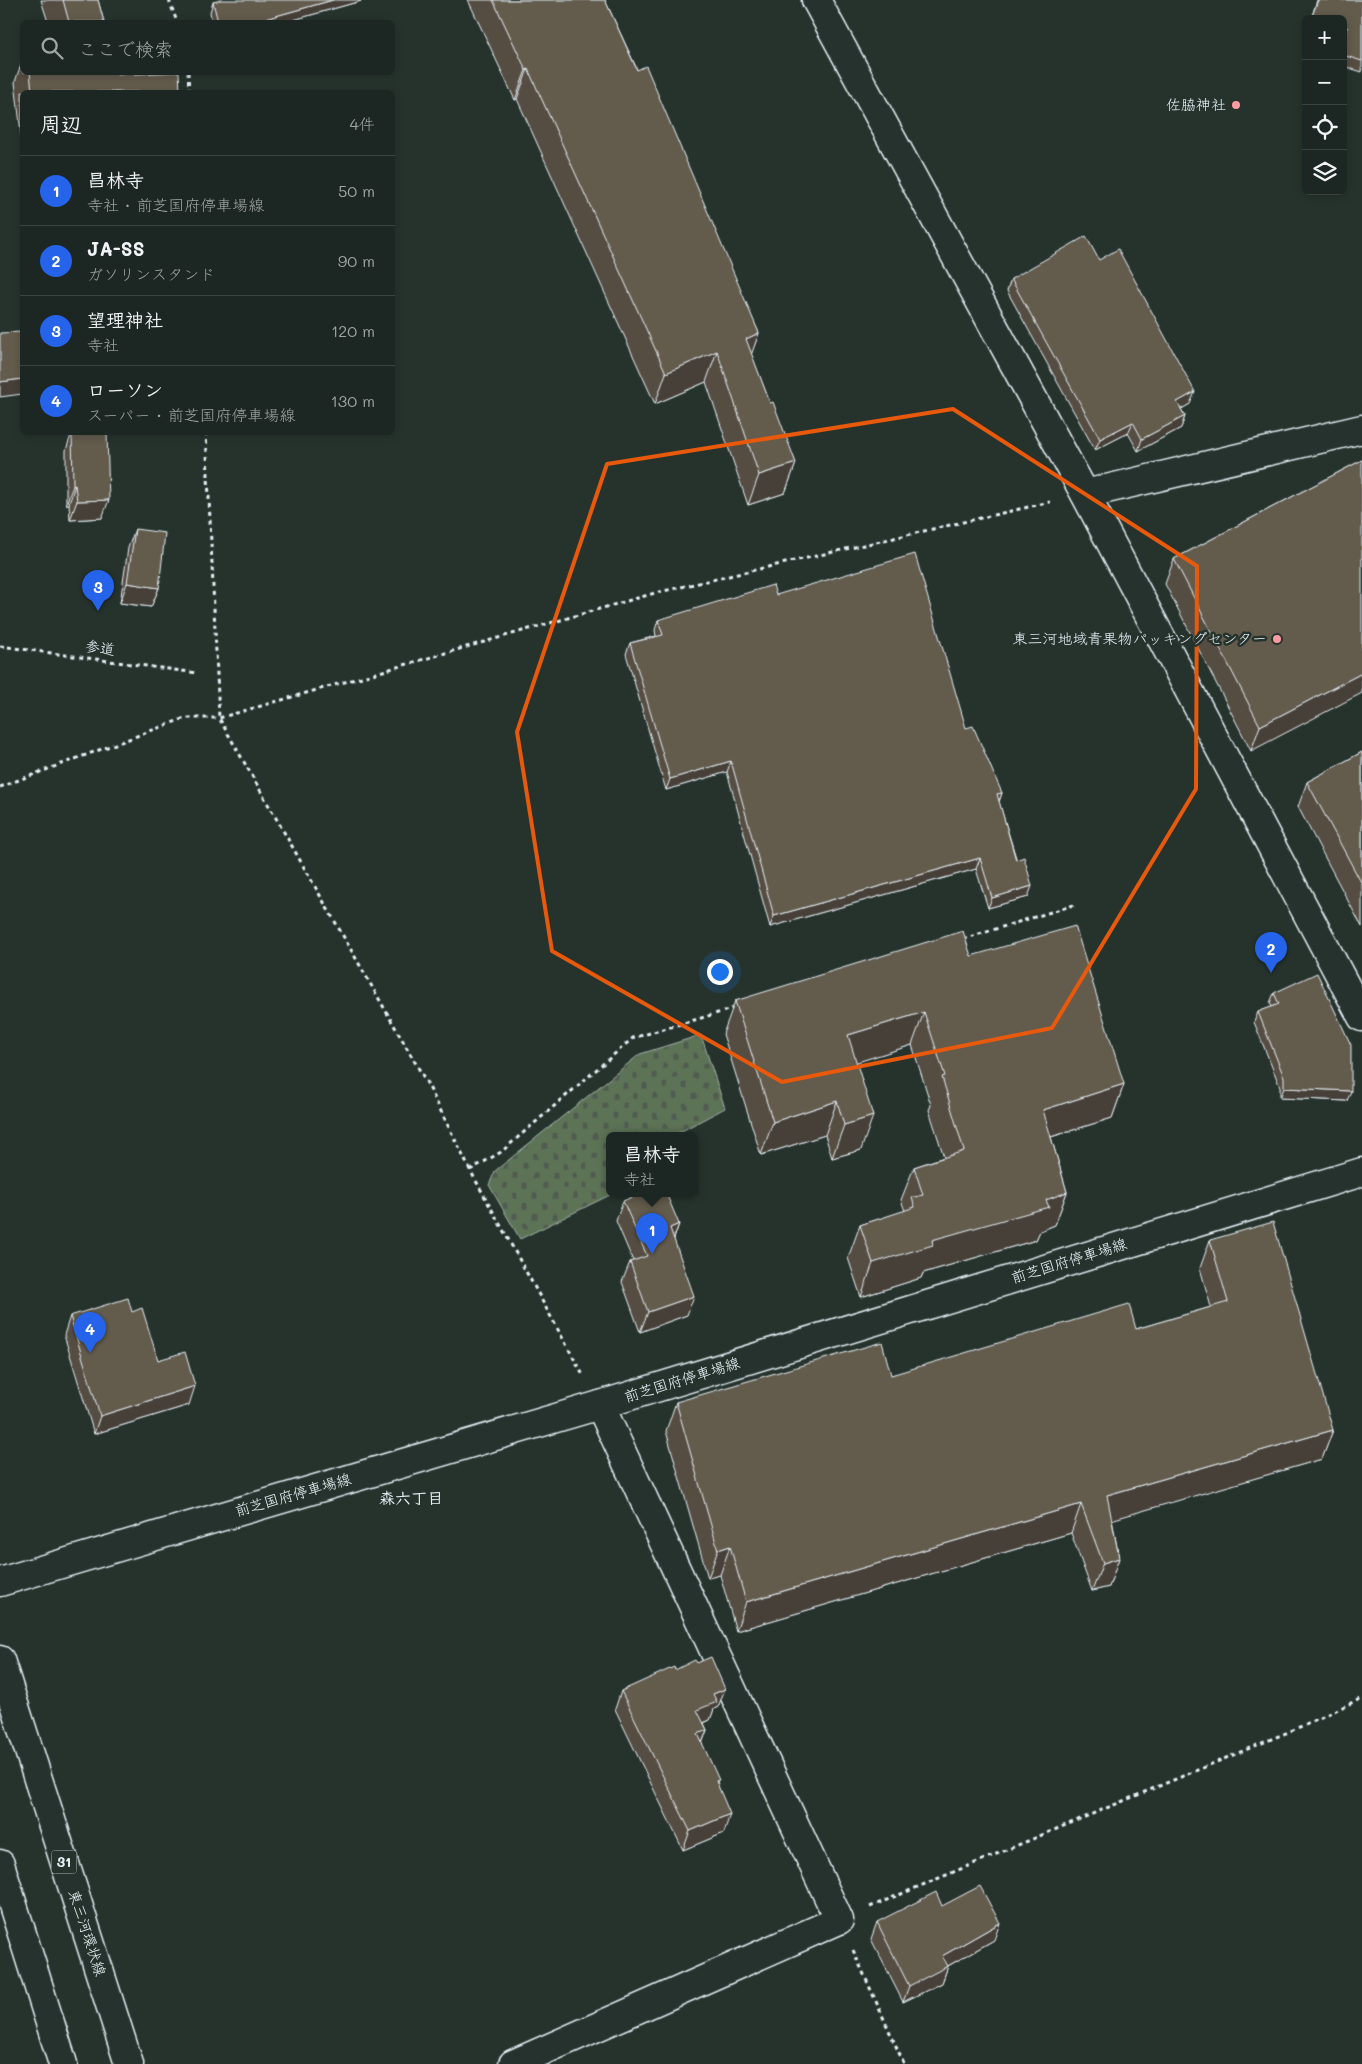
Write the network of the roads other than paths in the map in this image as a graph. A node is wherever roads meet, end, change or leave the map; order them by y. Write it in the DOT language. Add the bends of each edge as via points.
graph roads {
  1 [pos="816,0"];
  2 [pos="1362,429"];
  3 [pos="1085,494"];
  4 [pos="1362,1017"];
  5 [pos="1362,1172"];
  6 [pos="600,1405"];
  7 [pos="0,1582"];
  8 [pos="0,1660"];
  9 [pos="0,1864"];
  10 [pos="63,2064"];
  11 [pos="129,2064"];
  12 [pos="514,2064"];
  1 -- 3 [label="street"];
  2 -- 3 [label="street"];
  3 -- 4 [label="street"];
  5 -- 6 [label="street, 前芝国府停車場線"];
  6 -- 7 [label="street, 前芝国府停車場線"];
  6 -- 12 [label="street" via="840,1920"];
  8 -- 11 [label="street, 東三河環状線 / 31"];
  9 -- 10 [label="street"];
}
